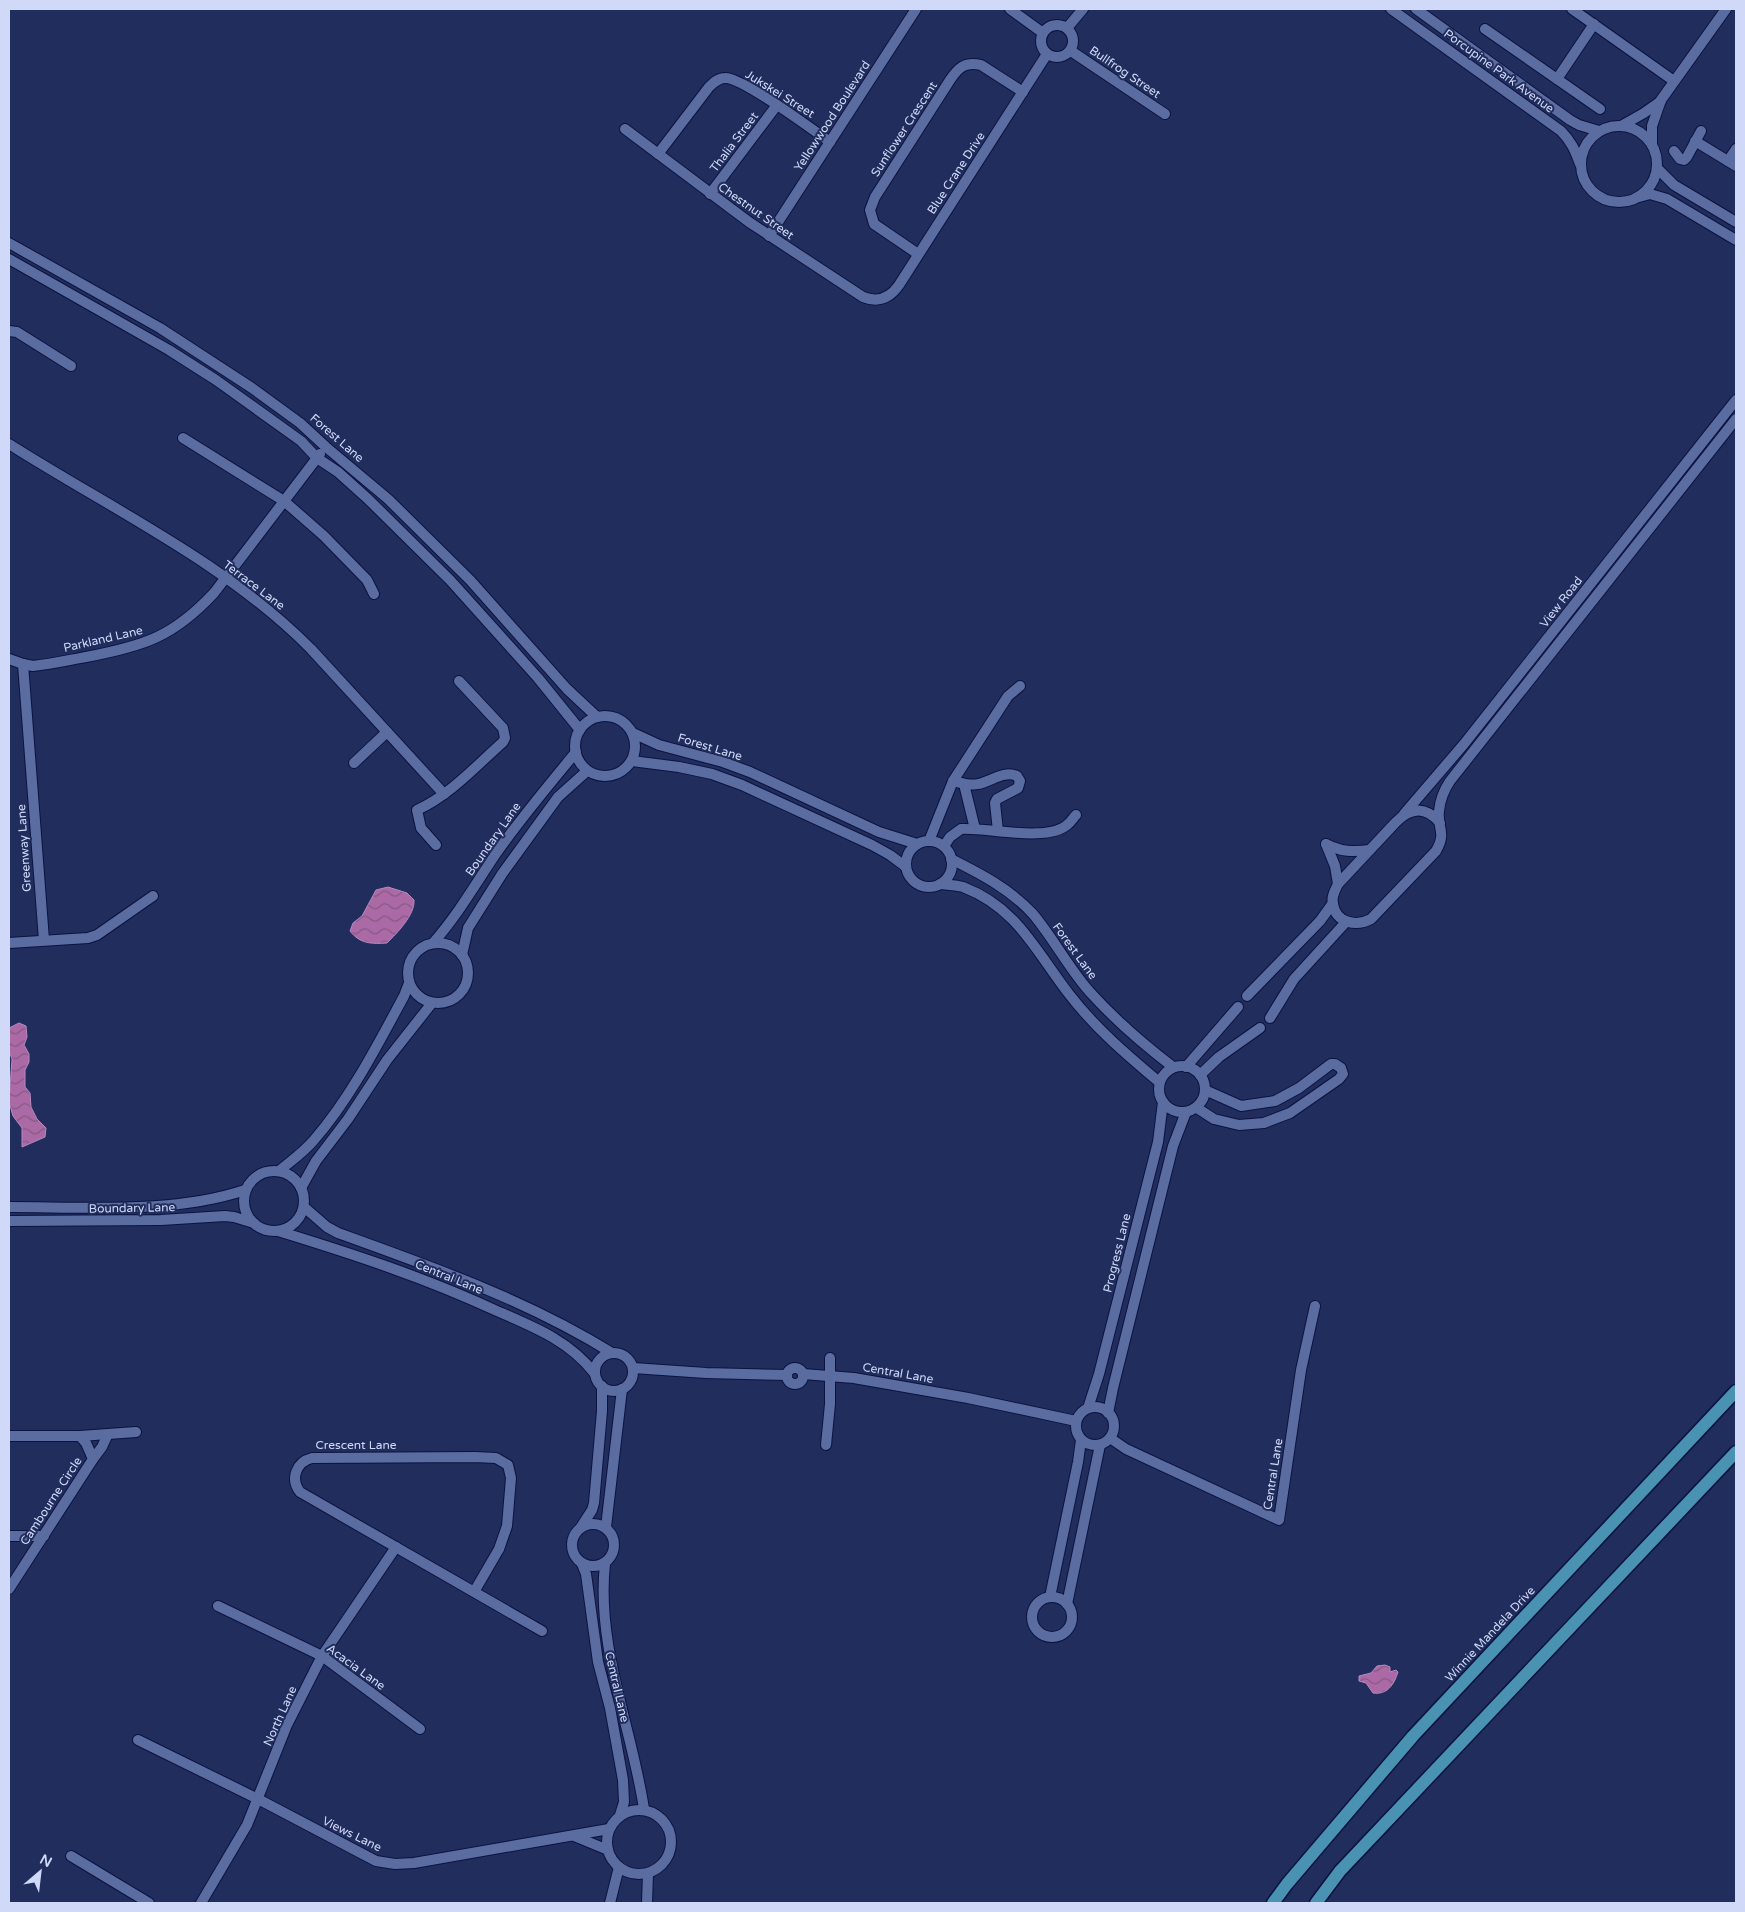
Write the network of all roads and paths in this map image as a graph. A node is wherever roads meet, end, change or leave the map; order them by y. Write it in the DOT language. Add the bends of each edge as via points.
graph roads {
  1 [pos="916,9"];
  2 [pos="1010,9"];
  3 [pos="1083,9"];
  4 [pos="1391,9"];
  5 [pos="1416,9"];
  6 [pos="1572,9"];
  7 [pos="1726,9"];
  8 [pos="1594,24"];
  9 [pos="1067,28"];
  10 [pos="1485,29"];
  11 [pos="1043,33"];
  12 [pos="1070,51"];
  13 [pos="1047,54"];
  14 [pos="1557,79"];
  15 [pos="1674,81"];
  16 [pos="1023,92"];
  17 [pos="1661,100"];
  18 [pos="777,104"];
  19 [pos="1600,109"];
  20 [pos="1165,114"];
  21 [pos="1621,126"];
  22 [pos="625,129"];
  23 [pos="1701,130"];
  24 [pos="1599,131"];
  25 [pos="1695,141"];
  26 [pos="830,142"];
  27 [pos="1652,145"];
  28 [pos="1736,148"];
  29 [pos="1674,151"];
  30 [pos="658,154"];
  31 [pos="1580,164"];
  32 [pos="1732,164"];
  33 [pos="1657,168"];
  34 [pos="710,194"];
  35 [pos="1636,198"];
  36 [pos="1736,222"];
  37 [pos="769,236"];
  38 [pos="1736,240"];
  39 [pos="9,242"];
  40 [pos="918,254"];
  41 [pos="9,259"];
  42 [pos="880,300"];
  43 [pos="9,331"];
  44 [pos="71,366"];
  45 [pos="1736,400"];
  46 [pos="1736,419"];
  47 [pos="183,438"];
  48 [pos="9,444"];
  49 [pos="326,446"];
  50 [pos="1699,448"];
  51 [pos="1708,454"];
  52 [pos="317,458"];
  53 [pos="284,502"];
  54 [pos="226,578"];
  55 [pos="374,594"];
  56 [pos="9,659"];
  57 [pos="22,664"];
  58 [pos="459,681"];
  59 [pos="1020,686"];
  60 [pos="573,695"];
  61 [pos="561,705"];
  62 [pos="597,717"];
  63 [pos="580,730"];
  64 [pos="387,732"];
  65 [pos="633,733"];
  66 [pos="576,752"];
  67 [pos="632,761"];
  68 [pos="354,763"];
  69 [pos="587,770"];
  70 [pos="959,782"];
  71 [pos="444,794"];
  72 [pos="1076,815"];
  73 [pos="1402,816"];
  74 [pos="1440,823"];
  75 [pos="975,829"];
  76 [pos="998,831"];
  77 [pos="929,841"];
  78 [pos="917,844"];
  79 [pos="436,845"];
  80 [pos="944,846"];
  81 [pos="1370,850"];
  82 [pos="952,859"];
  83 [pos="906,868"];
  84 [pos="940,884"];
  85 [pos="1338,884"];
  86 [pos="153,896"];
  87 [pos="1333,904"];
  88 [pos="1346,922"];
  89 [pos="44,940"];
  90 [pos="9,943"];
  91 [pos="433,943"];
  92 [pos="462,955"];
  93 [pos="409,983"];
  94 [pos="1248,996"];
  95 [pos="432,1002"];
  96 [pos="1238,1006"];
  97 [pos="1270,1018"];
  98 [pos="1260,1028"];
  99 [pos="1186,1067"];
  100 [pos="1173,1068"];
  101 [pos="1200,1075"];
  102 [pos="1159,1082"];
  103 [pos="1204,1090"];
  104 [pos="1163,1102"];
  105 [pos="1197,1108"];
  106 [pos="1186,1112"];
  107 [pos="279,1171"];
  108 [pos="301,1188"];
  109 [pos="245,1190"];
  110 [pos="9,1207"];
  111 [pos="304,1207"];
  112 [pos="9,1221"];
  113 [pos="254,1223"];
  114 [pos="278,1231"];
  115 [pos="1315,1306"];
  116 [pos="612,1353"];
  117 [pos="830,1358"];
  118 [pos="633,1368"];
  119 [pos="595,1374"];
  120 [pos="830,1376"];
  121 [pos="602,1386"];
  122 [pos="622,1389"];
  123 [pos="1736,1391"];
  124 [pos="1088,1408"];
  125 [pos="1108,1412"];
  126 [pos="1076,1421"];
  127 [pos="136,1432"];
  128 [pos="108,1434"];
  129 [pos="9,1436"];
  130 [pos="80,1436"];
  131 [pos="1110,1438"];
  132 [pos="1082,1440"];
  133 [pos="826,1445"];
  134 [pos="1100,1445"];
  135 [pos="1736,1452"];
  136 [pos="93,1459"];
  137 [pos="582,1527"];
  138 [pos="606,1528"];
  139 [pos="9,1536"];
  140 [pos="44,1536"];
  141 [pos="396,1547"];
  142 [pos="582,1564"];
  143 [pos="605,1564"];
  144 [pos="9,1589"];
  145 [pos="474,1592"];
  146 [pos="1050,1597"];
  147 [pos="1067,1604"];
  148 [pos="218,1606"];
  149 [pos="542,1631"];
  150 [pos="322,1656"];
  151 [pos="420,1729"];
  152 [pos="138,1740"];
  153 [pos="258,1798"];
  154 [pos="644,1809"];
  155 [pos="620,1815"];
  156 [pos="609,1829"];
  157 [pos="573,1835"];
  158 [pos="608,1850"];
  159 [pos="71,1856"];
  160 [pos="619,1867"];
  161 [pos="648,1873"];
  162 [pos="149,1903"];
  163 [pos="201,1903"];
  164 [pos="610,1903"];
  165 [pos="647,1903"];
  166 [pos="1273,1903"];
  167 [pos="1316,1903"];
  1 -- 26 [label="street, Yellowwood Boulevard"];
  2 -- 11 [label="street"];
  3 -- 9 [label="street"];
  4 -- 31 [label="street, Porcupine Park Avenue" via="1560,131 1574,147"];
  5 -- 24 [label="street, Porcupine Park Avenue" via="1570,120"];
  6 -- 8 [label="street"];
  7 -- 15 [label="street"];
  8 -- 14 [label="street"];
  8 -- 15 [label="street"];
  9 -- 11 [label="street" via="1054,25"];
  9 -- 12 [label="street" via="1074,41"];
  10 -- 14 [label="street"];
  11 -- 13 [label="street" via="1042,46"];
  12 -- 13 [label="street" via="1059,57"];
  12 -- 20 [label="street, Bullfrog Street"];
  13 -- 16 [label="street, Blue Crane Drive"];
  14 -- 19 [label="street"];
  15 -- 17 [label="street"];
  16 -- 40 [label="street, Blue Crane Drive"];
  16 -- 40 [label="street, Sunflower Crescent" via="981,65 968,63 956,71 928,114 870,210 874,224"];
  17 -- 21 [label="street"];
  17 -- 27 [label="street" via="1652,126"];
  18 -- 26 [label="street, Jukskei Street"];
  18 -- 30 [label="street, Jukskei Street" via="734,80 719,79 709,87"];
  18 -- 34 [label="street, Thalia Street"];
  21 -- 24 [label="street"];
  21 -- 27 [label="street" via="1639,131"];
  22 -- 30 [label="street, Chestnut Street"];
  23 -- 25 [label="street"];
  24 -- 31 [label="street" via="1585,145"];
  25 -- 29 [label="street" via="1684,160"];
  25 -- 32 [label="street"];
  26 -- 37 [label="street, Yellowwood Boulevard"];
  27 -- 33 [label="street"];
  28 -- 32 [label="street"];
  30 -- 34 [label="street, Chestnut Street"];
  31 -- 35 [label="street" via="1585,182 1598,196 1617,202"];
  33 -- 35 [label="street" via="1650,186"];
  33 -- 36 [label="street" via="1674,185"];
  34 -- 37 [label="street, Chestnut Street"];
  35 -- 38 [label="street" via="1650,194 1667,199"];
  37 -- 42 [label="street, Chestnut Street" via="863,297"];
  39 -- 49 [label="street, Forest Lane" via="160,328 300,423"];
  40 -- 42 [label="street, Blue Crane Drive" via="894,292"];
  41 -- 52 [label="street, Forest Lane" via="208,375 287,431"];
  43 -- 44 [label="street" via="17,332"];
  45 -- 50 [label="street, View Road"];
  46 -- 51 [label="street, View Road"];
  47 -- 53 [label="street"];
  48 -- 54 [label="street, Terrace Lane"];
  49 -- 52 [label="street, Parkland Lane"];
  49 -- 60 [label="street, Forest Lane" via="388,499 470,580"];
  50 -- 51 [label="street"];
  50 -- 73 [label="street, View Road" via="1464,744"];
  51 -- 74 [label="street, View Road" via="1450,780 1442,798"];
  52 -- 53 [label="street, Parkland Lane"];
  52 -- 61 [label="street, Forest Lane" via="368,499 450,580"];
  53 -- 54 [label="street, Parkland Lane"];
  53 -- 55 [label="street" via="324,536 367,580"];
  54 -- 57 [label="street, Parkland Lane" via="198,610 159,638 114,652 40,665"];
  54 -- 64 [label="street, Terrace Lane" via="291,628"];
  56 -- 57 [label="street, Parkland Lane"];
  57 -- 89 [label="street, Greenway Lane"];
  58 -- 71 [label="street" via="504,728 505,738"];
  59 -- 70 [label="street" via="1008,696"];
  60 -- 61 [label="street"];
  60 -- 62 [label="street, Forest Lane"];
  61 -- 63 [label="street, Forest Lane"];
  62 -- 63 [label="street"];
  62 -- 65 [label="street" via="618,719"];
  63 -- 66 [label="street"];
  64 -- 68 [label="street"];
  64 -- 71 [label="street, Terrace Lane"];
  65 -- 67 [label="street" via="636,742"];
  65 -- 78 [label="street, Forest Lane" via="659,745 750,772 879,832"];
  66 -- 69 [label="street"];
  66 -- 91 [label="street, Boundary Lane" via="495,855 450,924"];
  67 -- 69 [label="street" via="612,776"];
  67 -- 83 [label="street, Forest Lane" via="680,767 742,785 872,845"];
  69 -- 92 [label="street" via="558,797 502,874 468,928"];
  70 -- 75 [label="street"];
  70 -- 76 [label="street" via="977,784 1007,774 1017,776 1020,781 1018,788 995,803"];
  70 -- 77 [label="street"];
  71 -- 79 [label="street" via="416,810 421,828"];
  72 -- 76 [label="street" via="1068,825 1054,830"];
  73 -- 74 [label="street" via="1416,810 1423,811"];
  73 -- 81 [label="street, View Road"];
  74 -- 88 [label="street, View Road" via="1442,836 1436,851 1398,892 1371,919 1364,923"];
  75 -- 76 [label="street"];
  75 -- 80 [label="street" via="960,828"];
  77 -- 78 [label="street"];
  77 -- 80 [label="street"];
  78 -- 83 [label="street" via="909,852"];
  80 -- 82 [label="street"];
  81 -- 85 [label="street, View Road"];
  81 -- 85 [label="street" via="1338,851 1326,844"];
  82 -- 84 [label="street" via="950,874"];
  82 -- 100 [label="street, Forest Lane" via="1016,897 1033,915 1088,991"];
  83 -- 84 [label="street" via="908,875 919,885"];
  84 -- 102 [label="street" via="961,886 982,897 1021,927 1069,994 1104,1034"];
  85 -- 87 [label="street, View Road"];
  86 -- 89 [label="street" via="97,935"];
  87 -- 88 [label="street"];
  87 -- 94 [label="street"];
  88 -- 97 [label="street" via="1294,979"];
  89 -- 90 [label="street"];
  91 -- 92 [label="street" via="451,946"];
  91 -- 93 [label="street" via="423,946 412,958 407,972"];
  92 -- 95 [label="street" via="468,972 464,989 451,1000"];
  93 -- 95 [label="street" via="422,999"];
  93 -- 107 [label="street" via="357,1078 324,1128"];
  95 -- 108 [label="street" via="387,1060 316,1161"];
  96 -- 99 [label="street"];
  98 -- 101 [label="street"];
  99 -- 100 [label="street"];
  99 -- 101 [label="street"];
  100 -- 102 [label="street"];
  101 -- 103 [label="street"];
  102 -- 104 [label="street"];
  103 -- 105 [label="street"];
  103 -- 105 [label="street" via="1241,1106 1253,1105 1275,1102 1331,1064 1341,1068 1343,1074 1290,1113 1264,1123 1239,1125 1214,1119"];
  104 -- 106 [label="street" via="1173,1110"];
  104 -- 124 [label="street, Progress Lane" via="1158,1142"];
  105 -- 106 [label="street"];
  106 -- 125 [label="street" via="1173,1146"];
  107 -- 108 [label="street" via="296,1180"];
  107 -- 109 [label="street" via="259,1174"];
  108 -- 111 [label="street"];
  109 -- 110 [label="street, Boundary Lane" via="195,1203"];
  109 -- 113 [label="street" via="245,1210"];
  111 -- 114 [label="street" via="295,1223"];
  111 -- 116 [label="street, Central Lane" via="338,1233 482,1287"];
  112 -- 113 [label="street, Boundary Lane" via="234,1216"];
  113 -- 114 [label="street" via="268,1231"];
  114 -- 119 [label="street, Central Lane" via="407,1273 477,1301 560,1341 578,1354"];
  115 -- 131 [label="street, Central Lane" via="1279,1520 1126,1449"];
  116 -- 118 [label="street, Central Lane" via="627,1357"];
  116 -- 119 [label="street" via="602,1356"];
  117 -- 120 [label="street"];
  118 -- 120 [label="street, Central Lane" via="787,1375 796,1383 803,1374"];
  118 -- 122 [label="street, Central Lane" via="632,1380"];
  119 -- 121 [label="street, Central Lane"];
  120 -- 126 [label="street, Central Lane" via="968,1398"];
  120 -- 133 [label="street"];
  121 -- 122 [label="street" via="612,1391"];
  121 -- 137 [label="street, Central Lane" via="594,1503"];
  122 -- 138 [label="street, Central Lane"];
  123 -- 166 [label="main road, Winnie Mandela Drive" via="1413,1736"];
  124 -- 125 [label="street" via="1099,1407"];
  124 -- 126 [label="street"];
  125 -- 131 [label="street" via="1114,1422"];
  126 -- 132 [label="street" via="1076,1432"];
  127 -- 128 [label="street"];
  128 -- 130 [label="street"];
  128 -- 136 [label="street"];
  129 -- 130 [label="street"];
  130 -- 136 [label="street, Cambourne Circle"];
  131 -- 134 [label="street"];
  132 -- 134 [label="street" via="1087,1444"];
  132 -- 146 [label="street"];
  134 -- 147 [label="street"];
  135 -- 167 [label="main road" via="1340,1871"];
  136 -- 140 [label="street, Cambourne Circle"];
  137 -- 138 [label="street" via="596,1524"];
  137 -- 142 [label="street, Central Lane" via="574,1537 572,1549"];
  138 -- 143 [label="street, Central Lane" via="613,1537 615,1549"];
  139 -- 140 [label="street"];
  140 -- 144 [label="street, Cambourne Circle"];
  141 -- 145 [label="street, Crescent Lane"];
  141 -- 145 [label="street, Crescent Lane" via="300,1492 294,1480 299,1465 312,1458 482,1457 503,1461 508,1465 511,1478 507,1526 499,1549"];
  141 -- 150 [label="street, North Lane"];
  142 -- 143 [label="street" via="594,1567"];
  142 -- 155 [label="street, Central Lane" via="598,1662 623,1780 624,1802"];
  143 -- 154 [label="street, Central Lane" via="602,1585 606,1626"];
  145 -- 149 [label="street, Crescent Lane"];
  146 -- 147 [label="street" via="1059,1598"];
  146 -- 147 [label="street" via="1035,1606 1032,1614 1037,1630 1044,1635 1053,1637 1068,1629 1071,1612"];
  148 -- 150 [label="street, Acacia Lane"];
  150 -- 151 [label="street, Acacia Lane"];
  150 -- 153 [label="street, North Lane" via="287,1725"];
  152 -- 153 [label="street, Views Lane"];
  153 -- 157 [label="street, Views Lane" via="387,1864 414,1863"];
  153 -- 163 [label="street, North Lane" via="247,1825"];
  154 -- 155 [label="street"];
  154 -- 161 [label="street" via="666,1823 672,1840 663,1864"];
  155 -- 156 [label="street"];
  156 -- 157 [label="street, Views Lane"];
  156 -- 158 [label="street"];
  157 -- 158 [label="street"];
  158 -- 160 [label="street"];
  159 -- 162 [label="street"];
  160 -- 161 [label="street" via="628,1872"];
  160 -- 164 [label="street"];
  161 -- 165 [label="street"];
}
